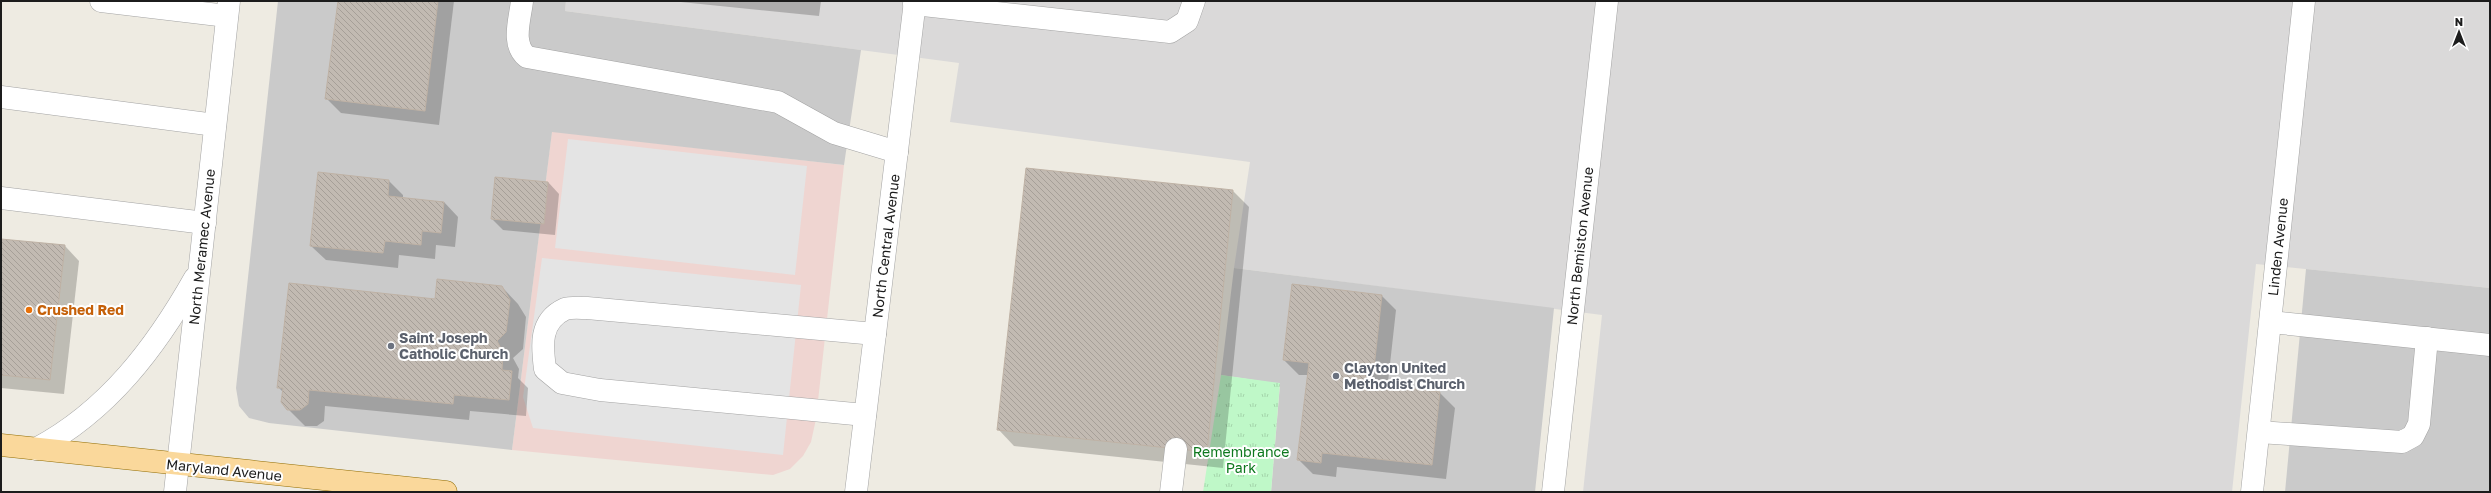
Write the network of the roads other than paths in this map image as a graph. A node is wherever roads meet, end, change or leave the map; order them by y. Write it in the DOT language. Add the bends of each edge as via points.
graph roads {
  1 [pos="522,1"];
  2 [pos="1194,1"];
  3 [pos="1607,1"];
  4 [pos="2304,1"];
  5 [pos="108,2"];
  6 [pos="915,2"];
  7 [pos="228,9"];
  8 [pos="1,97"];
  9 [pos="215,125"];
  10 [pos="897,152"];
  11 [pos="1,198"];
  12 [pos="205,223"];
  13 [pos="200,270"];
  14 [pos="2271,322"];
  15 [pos="875,334"];
  16 [pos="2426,338"];
  17 [pos="2490,345"];
  18 [pos="865,415"];
  19 [pos="2259,432"];
  20 [pos="1,445"];
  21 [pos="36,449"];
  22 [pos="1176,449"];
  23 [pos="178,465"];
  24 [pos="176,492"];
  25 [pos="446,492"];
  26 [pos="856,492"];
  27 [pos="1171,492"];
  28 [pos="1553,492"];
  29 [pos="2252,492"];
  1 -- 10 [label="street" via="517,42 520,52 528,57 778,102 834,133"];
  2 -- 6 [label="street" via="1188,21 1170,32"];
  3 -- 28 [label="street, North Bemiston Avenue"];
  4 -- 14 [label="street, Linden Avenue"];
  5 -- 7 [label="street"];
  6 -- 10 [label="street, North Central Avenue"];
  7 -- 9 [label="street, North Meramec Avenue"];
  8 -- 9 [label="street"];
  9 -- 12 [label="street, North Meramec Avenue"];
  10 -- 15 [label="street, North Central Avenue"];
  11 -- 12 [label="street"];
  12 -- 13 [label="street, North Meramec Avenue"];
  13 -- 21 [label="street" via="169,321 115,390 65,434"];
  13 -- 23 [label="street, North Meramec Avenue"];
  14 -- 16 [label="street"];
  14 -- 19 [label="street, Linden Avenue"];
  15 -- 18 [label="street, North Central Avenue"];
  15 -- 18 [label="street" via="587,308 566,309 549,322 541,342 545,369 562,384 600,390"];
  16 -- 17 [label="street"];
  16 -- 19 [label="street" via="2419,424 2413,436 2402,442"];
  18 -- 26 [label="street, North Central Avenue"];
  19 -- 29 [label="street, Linden Avenue"];
  20 -- 21 [label="main road, Maryland Avenue"];
  21 -- 23 [label="main road, Maryland Avenue"];
  22 -- 27 [label="street"];
  23 -- 24 [label="street, North Meramec Avenue"];
  23 -- 25 [label="main road, Maryland Avenue"];
}
